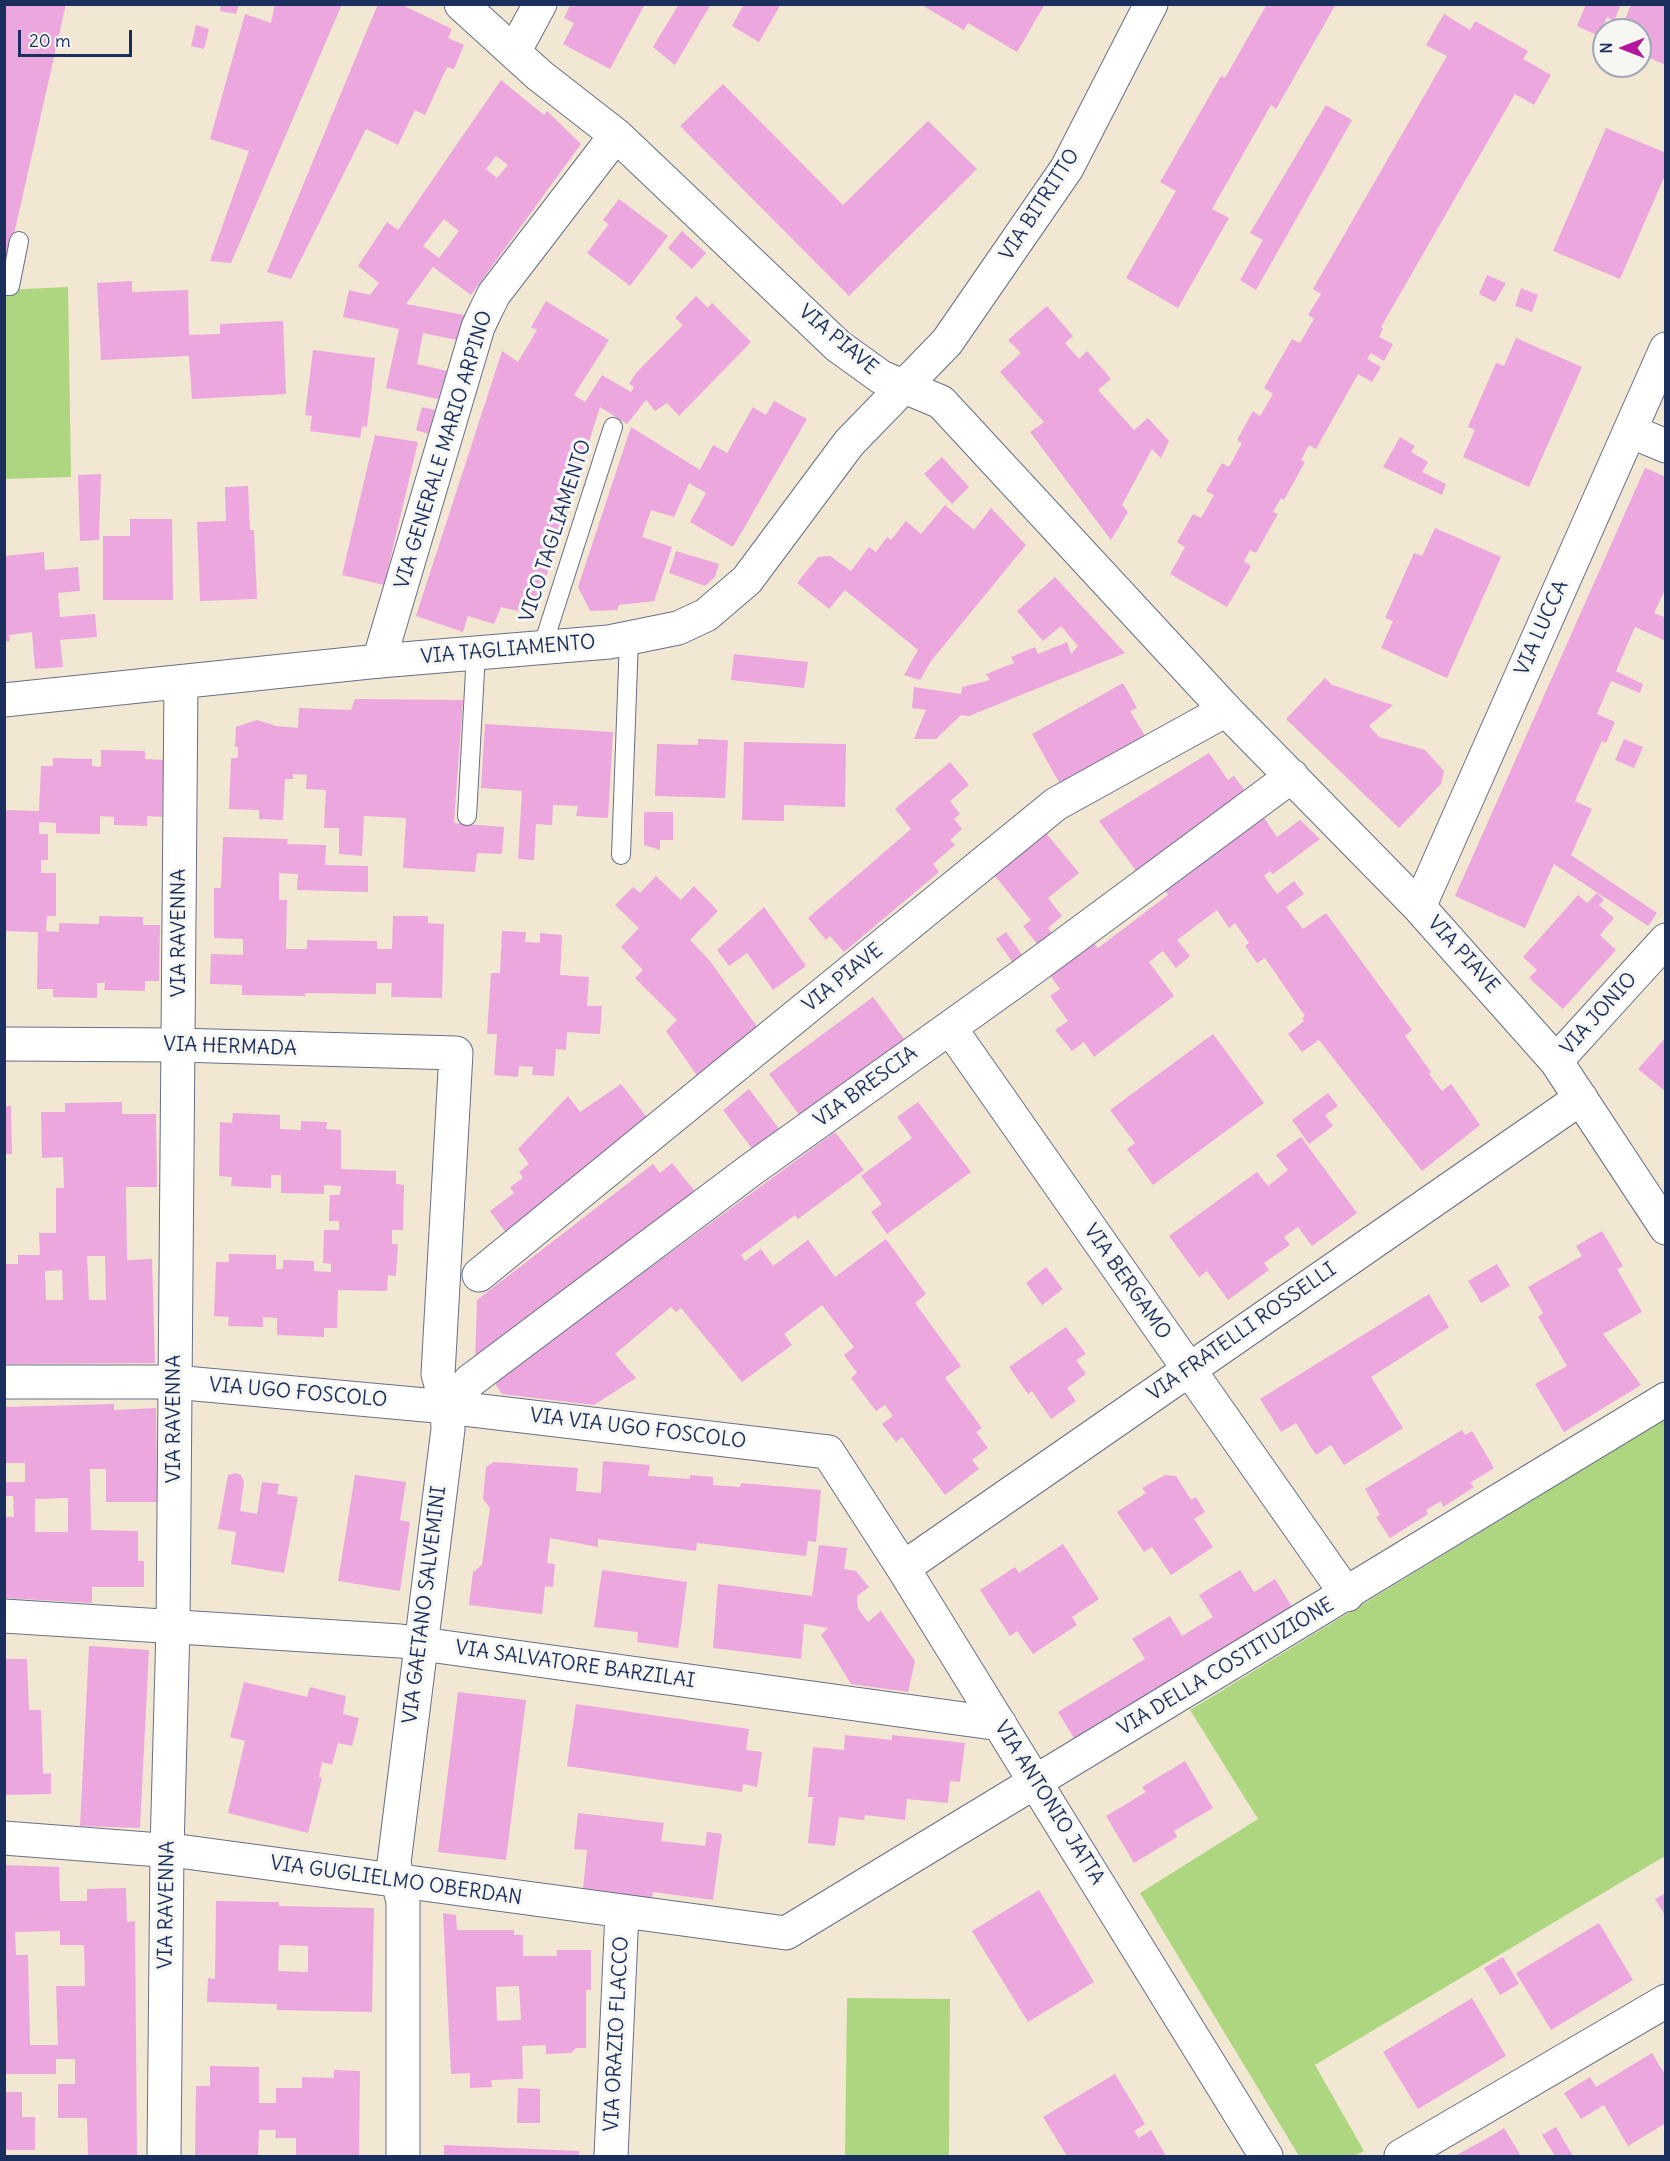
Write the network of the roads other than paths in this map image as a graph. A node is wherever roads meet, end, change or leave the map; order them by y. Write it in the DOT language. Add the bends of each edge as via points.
graph roads {
  1 [pos="460,4"];
  2 [pos="540,4"];
  3 [pos="1151,4"];
  4 [pos="514,52"];
  5 [pos="616,135"];
  6 [pos="19,241"];
  7 [pos="4,286"];
  8 [pos="1665,349"];
  9 [pos="904,388"];
  10 [pos="613,427"];
  11 [pos="1630,431"];
  12 [pos="1665,446"];
  13 [pos="629,639"];
  14 [pos="542,648"];
  15 [pos="477,653"];
  16 [pos="379,661"];
  17 [pos="181,682"];
  18 [pos="4,700"];
  19 [pos="1226,710"];
  20 [pos="1292,777"];
  21 [pos="467,816"];
  22 [pos="621,855"];
  23 [pos="1419,907"];
  24 [pos="1665,940"];
  25 [pos="950,1028"];
  26 [pos="4,1044"];
  27 [pos="178,1045"];
  28 [pos="456,1053"];
  29 [pos="1556,1061"];
  30 [pos="1581,1098"];
  31 [pos="1665,1228"];
  32 [pos="479,1275"];
  33 [pos="1189,1369"];
  34 [pos="4,1382"];
  35 [pos="174,1382"];
  36 [pos="1665,1399"];
  37 [pos="447,1407"];
  38 [pos="828,1452"];
  39 [pos="903,1568"];
  40 [pos="1347,1594"];
  41 [pos="4,1616"];
  42 [pos="173,1627"];
  43 [pos="420,1644"];
  44 [pos="1000,1724"];
  45 [pos="1036,1781"];
  46 [pos="4,1838"];
  47 [pos="167,1850"];
  48 [pos="398,1881"];
  49 [pos="622,1912"];
  50 [pos="786,1933"];
  51 [pos="1665,2001"];
  52 [pos="164,2157"];
  53 [pos="403,2157"];
  54 [pos="611,2157"];
  55 [pos="1266,2157"];
  56 [pos="1401,2157"];
  1 -- 4 [label="street, VIA PIAVE"];
  2 -- 4 [label="street"];
  3 -- 9 [label="street, VIA BITRITTO" via="1067,168 942,348"];
  4 -- 5 [label="street, VIA PIAVE"];
  5 -- 9 [label="street, VIA PIAVE" via="838,346"];
  5 -- 16 [label="street, VIA GENERALE MARIO ARPINO" via="494,294 478,327"];
  6 -- 7 [label="lane" via="10,286"];
  8 -- 11 [label="street, VIA LUCCA"];
  9 -- 13 [label="street, VIA TAGLIAMENTO" via="849,443 769,552 730,597 706,615 678,628"];
  9 -- 19 [label="street, VIA PIAVE" via="941,402"];
  10 -- 14 [label="lane, VICO TAGLIAMENTO"];
  11 -- 12 [label="street"];
  11 -- 23 [label="street, VIA LUCCA"];
  13 -- 14 [label="street, VIA TAGLIAMENTO"];
  13 -- 22 [label="lane"];
  14 -- 15 [label="street, VIA TAGLIAMENTO"];
  15 -- 16 [label="street, VIA TAGLIAMENTO"];
  15 -- 21 [label="lane"];
  16 -- 17 [label="street, VIA TAGLIAMENTO"];
  17 -- 18 [label="street, VIA TAGLIAMENTO"];
  17 -- 27 [label="street, VIA RAVENNA"];
  19 -- 20 [label="street, VIA PIAVE"];
  19 -- 32 [label="street, VIA PIAVE" via="1056,804"];
  20 -- 23 [label="street, VIA PIAVE"];
  20 -- 25 [label="street, VIA BRESCIA"];
  23 -- 29 [label="street, VIA PIAVE"];
  24 -- 29 [label="street, VIA JONIO"];
  25 -- 33 [label="street, VIA BERGAMO"];
  25 -- 37 [label="street, VIA BRESCIA" via="752,1169 470,1381"];
  26 -- 27 [label="street, VIA HERMADA"];
  27 -- 28 [label="street, VIA HERMADA"];
  27 -- 35 [label="street, VIA RAVENNA"];
  28 -- 37 [label="street, VIA GAETANO SALVEMINI" via="438,1374"];
  29 -- 30 [label="street, VIA PIAVE"];
  30 -- 31 [label="street, VIA PIAVE"];
  30 -- 33 [label="street, VIA FRATELLI ROSSELLI"];
  33 -- 39 [label="street, VIA FRATELLI ROSSELLI"];
  33 -- 40 [label="street, VIA BERGAMO"];
  34 -- 35 [label="street, VIA UGO FOSCOLO"];
  35 -- 37 [label="street, VIA UGO FOSCOLO"];
  35 -- 42 [label="street, VIA RAVENNA"];
  36 -- 40 [label="street, VIA DELLA COSTITUZIONE"];
  37 -- 38 [label="street, VIA VIA UGO FOSCOLO"];
  37 -- 43 [label="street, VIA GAETANO SALVEMINI" via="448,1429"];
  38 -- 39 [label="street, VIA ANTONIO JATTA"];
  39 -- 44 [label="street, VIA ANTONIO JATTA"];
  40 -- 45 [label="street, VIA DELLA COSTITUZIONE"];
  41 -- 42 [label="street, VIA SALVATORE BARZILAI"];
  42 -- 43 [label="street, VIA SALVATORE BARZILAI"];
  42 -- 47 [label="street, VIA RAVENNA"];
  43 -- 44 [label="street, VIA SALVATORE BARZILAI"];
  43 -- 48 [label="street, VIA GAETANO SALVEMINI" via="394,1863"];
  44 -- 45 [label="street, VIA ANTONIO JATTA"];
  45 -- 50 [label="street, VIA DELLA COSTITUZIONE"];
  45 -- 55 [label="street, VIA ANTONIO JATTA"];
  46 -- 47 [label="street, VIA GUGLIELMO OBERDAN"];
  47 -- 48 [label="street, VIA GUGLIELMO OBERDAN"];
  47 -- 52 [label="street, VIA RAVENNA"];
  48 -- 49 [label="street, VIA GUGLIELMO OBERDAN"];
  48 -- 53 [label="street, VIA GAETANO SALVEMINI" via="403,1902"];
  49 -- 50 [label="street, VIA GUGLIELMO OBERDAN"];
  49 -- 54 [label="street, VIA ORAZIO FLACCO"];
  51 -- 56 [label="street"];
}
